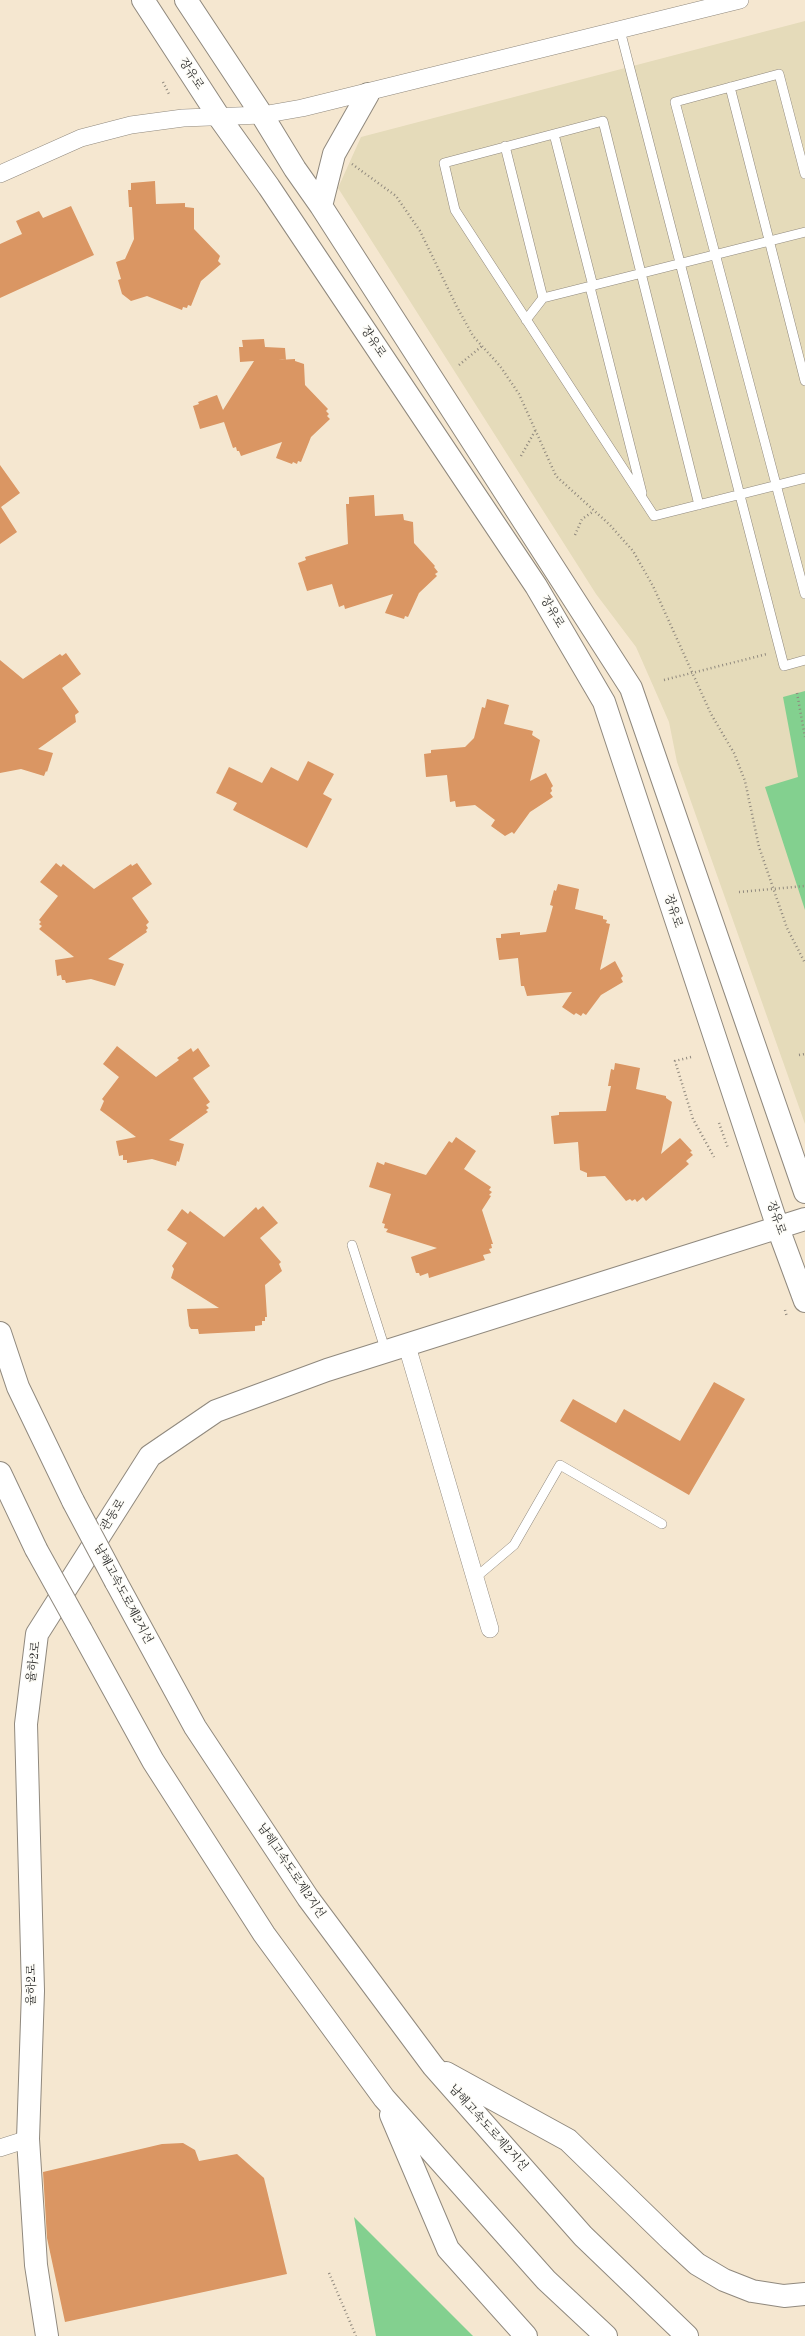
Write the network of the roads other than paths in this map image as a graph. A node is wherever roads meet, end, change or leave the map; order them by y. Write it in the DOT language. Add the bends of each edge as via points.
graph roads {
  1 [pos="143,0"];
  2 [pos="186,0"];
  3 [pos="740,0"];
  4 [pos="620,30"];
  5 [pos="730,87"];
  6 [pos="368,94"];
  7 [pos="262,115"];
  8 [pos="220,118"];
  9 [pos="554,134"];
  10 [pos="506,146"];
  11 [pos="0,174"];
  12 [pos="805,174"];
  13 [pos="321,206"];
  14 [pos="805,232"];
  15 [pos="769,241"];
  16 [pos="715,255"];
  17 [pos="680,263"];
  18 [pos="641,274"];
  19 [pos="591,286"];
  20 [pos="543,298"];
  21 [pos="526,320"];
  22 [pos="805,381"];
  23 [pos="805,478"];
  24 [pos="776,485"];
  25 [pos="740,495"];
  26 [pos="644,500"];
  27 [pos="699,505"];
  28 [pos="805,594"];
  29 [pos="805,660"];
  30 [pos="805,1192"];
  31 [pos="805,1219"];
  32 [pos="778,1228"];
  33 [pos="352,1245"];
  34 [pos="805,1302"];
  35 [pos="0,1334"];
  36 [pos="407,1346"];
  37 [pos="386,1352"];
  38 [pos="0,1473"];
  39 [pos="662,1524"];
  40 [pos="474,1578"];
  41 [pos="490,1629"];
  42 [pos="37,1634"];
  43 [pos="433,2066"];
  44 [pos="384,2098"];
  45 [pos="28,2139"];
  46 [pos="0,2148"];
  47 [pos="805,2294"];
  48 [pos="47,2336"];
  49 [pos="526,2336"];
  50 [pos="606,2336"];
  51 [pos="687,2336"];
  1 -- 8 [label="main road, 장유로"];
  2 -- 7 [label="main road, 장유로"];
  3 -- 4 [label="street"];
  4 -- 6 [label="street"];
  4 -- 17 [label="lane"];
  5 -- 12 [label="lane" via="780,74"];
  5 -- 15 [label="lane"];
  5 -- 16 [label="lane" via="675,102"];
  6 -- 7 [label="street"];
  6 -- 13 [label="main road" via="334,154"];
  7 -- 8 [label="street"];
  7 -- 13 [label="main road, 장유로"];
  8 -- 11 [label="street" via="183,118 131,125 81,138"];
  8 -- 32 [label="main road, 장유로" via="536,586 604,702"];
  9 -- 10 [label="lane"];
  9 -- 18 [label="lane" via="603,121"];
  9 -- 19 [label="lane"];
  10 -- 20 [label="lane"];
  10 -- 21 [label="lane" via="444,163 455,210"];
  13 -- 30 [label="main road, 장유로" via="631,688"];
  14 -- 15 [label="lane"];
  15 -- 16 [label="lane"];
  15 -- 22 [label="lane"];
  16 -- 17 [label="lane"];
  16 -- 24 [label="lane"];
  17 -- 18 [label="lane"];
  17 -- 25 [label="lane"];
  18 -- 19 [label="lane"];
  18 -- 27 [label="lane"];
  19 -- 20 [label="lane"];
  19 -- 26 [label="lane"];
  20 -- 21 [label="lane"];
  21 -- 26 [label="lane"];
  23 -- 24 [label="lane"];
  24 -- 25 [label="lane"];
  24 -- 28 [label="lane"];
  25 -- 27 [label="lane"];
  25 -- 29 [label="lane" via="784,666"];
  26 -- 27 [label="lane" via="654,516"];
  31 -- 32 [label="main road"];
  32 -- 34 [label="main road, 장유로"];
  32 -- 36 [label="main road"];
  33 -- 37 [label="lane"];
  35 -- 43 [label="main road, 남해고속도로제2지선, bridge" via="18,1387 73,1501 194,1727 308,1898"];
  36 -- 37 [label="main road"];
  36 -- 40 [label="street"];
  37 -- 42 [label="main road, 관동로" via="327,1370 216,1411 150,1456"];
  38 -- 44 [label="main road, bridge" via="36,1549 153,1760 264,1934"];
  39 -- 40 [label="lane" via="560,1465 514,1544"];
  40 -- 41 [label="street"];
  42 -- 45 [label="main road, 율하2로" via="26,1724 33,1991"];
  43 -- 47 [label="main road" via="568,2140 697,2264 724,2280 752,2291 784,2296"];
  43 -- 51 [label="main road, 남해고속도로제2지선" via="583,2236"];
  44 -- 49 [label="main road" via="448,2249"];
  44 -- 50 [label="main road" via="546,2280"];
  45 -- 46 [label="street"];
  45 -- 48 [label="main road, 율하2로" via="36,2264"];
}
